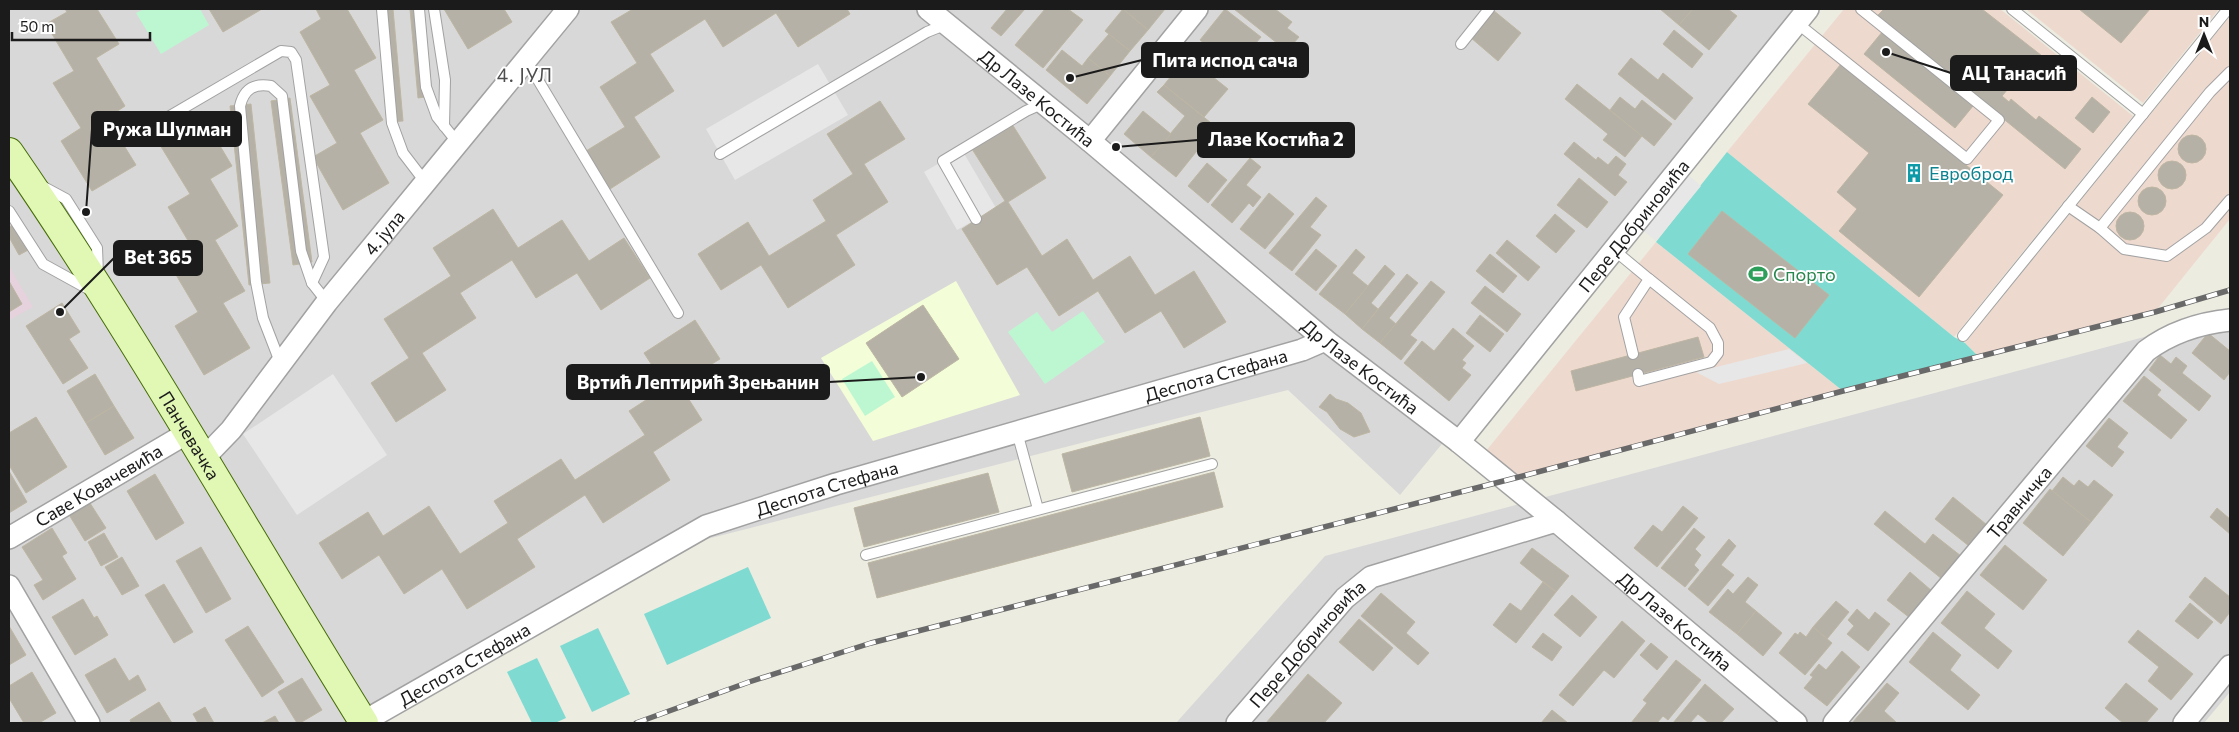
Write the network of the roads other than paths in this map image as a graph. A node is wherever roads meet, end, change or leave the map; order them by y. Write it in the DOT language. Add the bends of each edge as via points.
graph roads {
  1 [pos="382,9"];
  2 [pos="419,9"];
  3 [pos="434,9"];
  4 [pos="568,9"];
  5 [pos="928,9"];
  6 [pos="1197,9"];
  7 [pos="1489,9"];
  8 [pos="1861,9"];
  9 [pos="2012,9"];
  10 [pos="2228,9"];
  11 [pos="1803,16"];
  12 [pos="947,24"];
  13 [pos="1461,44"];
  14 [pos="526,60"];
  15 [pos="2230,72"];
  16 [pos="1044,103"];
  17 [pos="2143,114"];
  18 [pos="451,134"];
  19 [pos="134,137"];
  20 [pos="1090,141"];
  21 [pos="9,152"];
  22 [pos="720,154"];
  23 [pos="426,183"];
  24 [pos="2230,200"];
  25 [pos="2068,206"];
  26 [pos="9,211"];
  27 [pos="976,219"];
  28 [pos="2100,228"];
  29 [pos="1614,250"];
  30 [pos="309,278"];
  31 [pos="1649,279"];
  32 [pos="102,294"];
  33 [pos="328,302"];
  34 [pos="678,313"];
  35 [pos="2230,320"];
  36 [pos="1963,336"];
  37 [pos="1325,340"];
  38 [pos="1633,354"];
  39 [pos="280,362"];
  40 [pos="1638,374"];
  41 [pos="188,432"];
  42 [pos="1018,432"];
  43 [pos="1459,442"];
  44 [pos="203,458"];
  45 [pos="1212,464"];
  46 [pos="1038,509"];
  47 [pos="1556,521"];
  48 [pos="9,538"];
  49 [pos="866,555"];
  50 [pos="9,586"];
  51 [pos="2230,666"];
  52 [pos="89,723"];
  53 [pos="363,723"];
  54 [pos="1237,723"];
  55 [pos="1796,723"];
  56 [pos="1834,723"];
  57 [pos="2184,723"];
  1 -- 23 [label="lane" via="392,123 403,153"];
  2 -- 18 [label="lane" via="426,87 437,116"];
  3 -- 18 [label="lane"];
  4 -- 14 [label="street, 4. јула"];
  5 -- 12 [label="street, Др Лазе Костића"];
  6 -- 20 [label="street"];
  7 -- 13 [label="lane"];
  8 -- 11 [label="lane" via="1999,120 1966,159"];
  9 -- 17 [label="lane"];
  10 -- 17 [label="lane"];
  11 -- 29 [label="street, Пере Добриновића"];
  12 -- 16 [label="street, Др Лазе Костића"];
  12 -- 22 [label="lane" via="927,32"];
  14 -- 18 [label="street, 4. јула"];
  14 -- 34 [label="lane"];
  15 -- 28 [label="lane" via="2210,92"];
  16 -- 20 [label="street, Др Лазе Костића"];
  16 -- 27 [label="lane" via="943,161"];
  17 -- 25 [label="lane"];
  18 -- 23 [label="street, 4. јула"];
  19 -- 30 [label="lane" via="281,51 291,52 296,60 324,257"];
  20 -- 37 [label="street, Др Лазе Костића"];
  21 -- 32 [label="street, Панчевачка"];
  23 -- 33 [label="street, 4. јула"];
  24 -- 28 [label="lane" via="2206,228 2167,256 2124,249"];
  25 -- 28 [label="lane"];
  25 -- 36 [label="lane"];
  26 -- 32 [label="lane" via="43,264"];
  29 -- 31 [label="lane"];
  29 -- 43 [label="street, Пере Добриновића"];
  30 -- 33 [label="lane"];
  30 -- 39 [label="lane" via="301,251 284,102 271,86 255,86 245,92 240,106 258,294 263,318"];
  31 -- 38 [label="lane" via="1624,317"];
  31 -- 40 [label="lane" via="1710,328 1718,343 1718,353 1711,362 1640,381"];
  32 -- 41 [label="street, Панчевачка"];
  33 -- 39 [label="street, 4. јула"];
  35 -- 56 [label="street, Травничка" via="2186,330 2146,351"];
  37 -- 42 [label="street, Деспота Стефана" via="1302,350"];
  37 -- 43 [label="street, Др Лазе Костића"];
  39 -- 44 [label="street, 4. јула" via="230,430"];
  41 -- 44 [label="street, Панчевачка"];
  41 -- 48 [label="street, Саве Ковачевића"];
  42 -- 46 [label="lane"];
  42 -- 53 [label="street, Деспота Стефана" via="706,526"];
  43 -- 47 [label="street, Др Лазе Костића"];
  44 -- 53 [label="street, Панчевачка"];
  45 -- 46 [label="lane"];
  46 -- 49 [label="lane"];
  47 -- 54 [label="street, Пере Добриновића" via="1371,577 1345,598"];
  47 -- 55 [label="street, Др Лазе Костића"];
  50 -- 52 [label="street"];
  51 -- 57 [label="street"];
}
